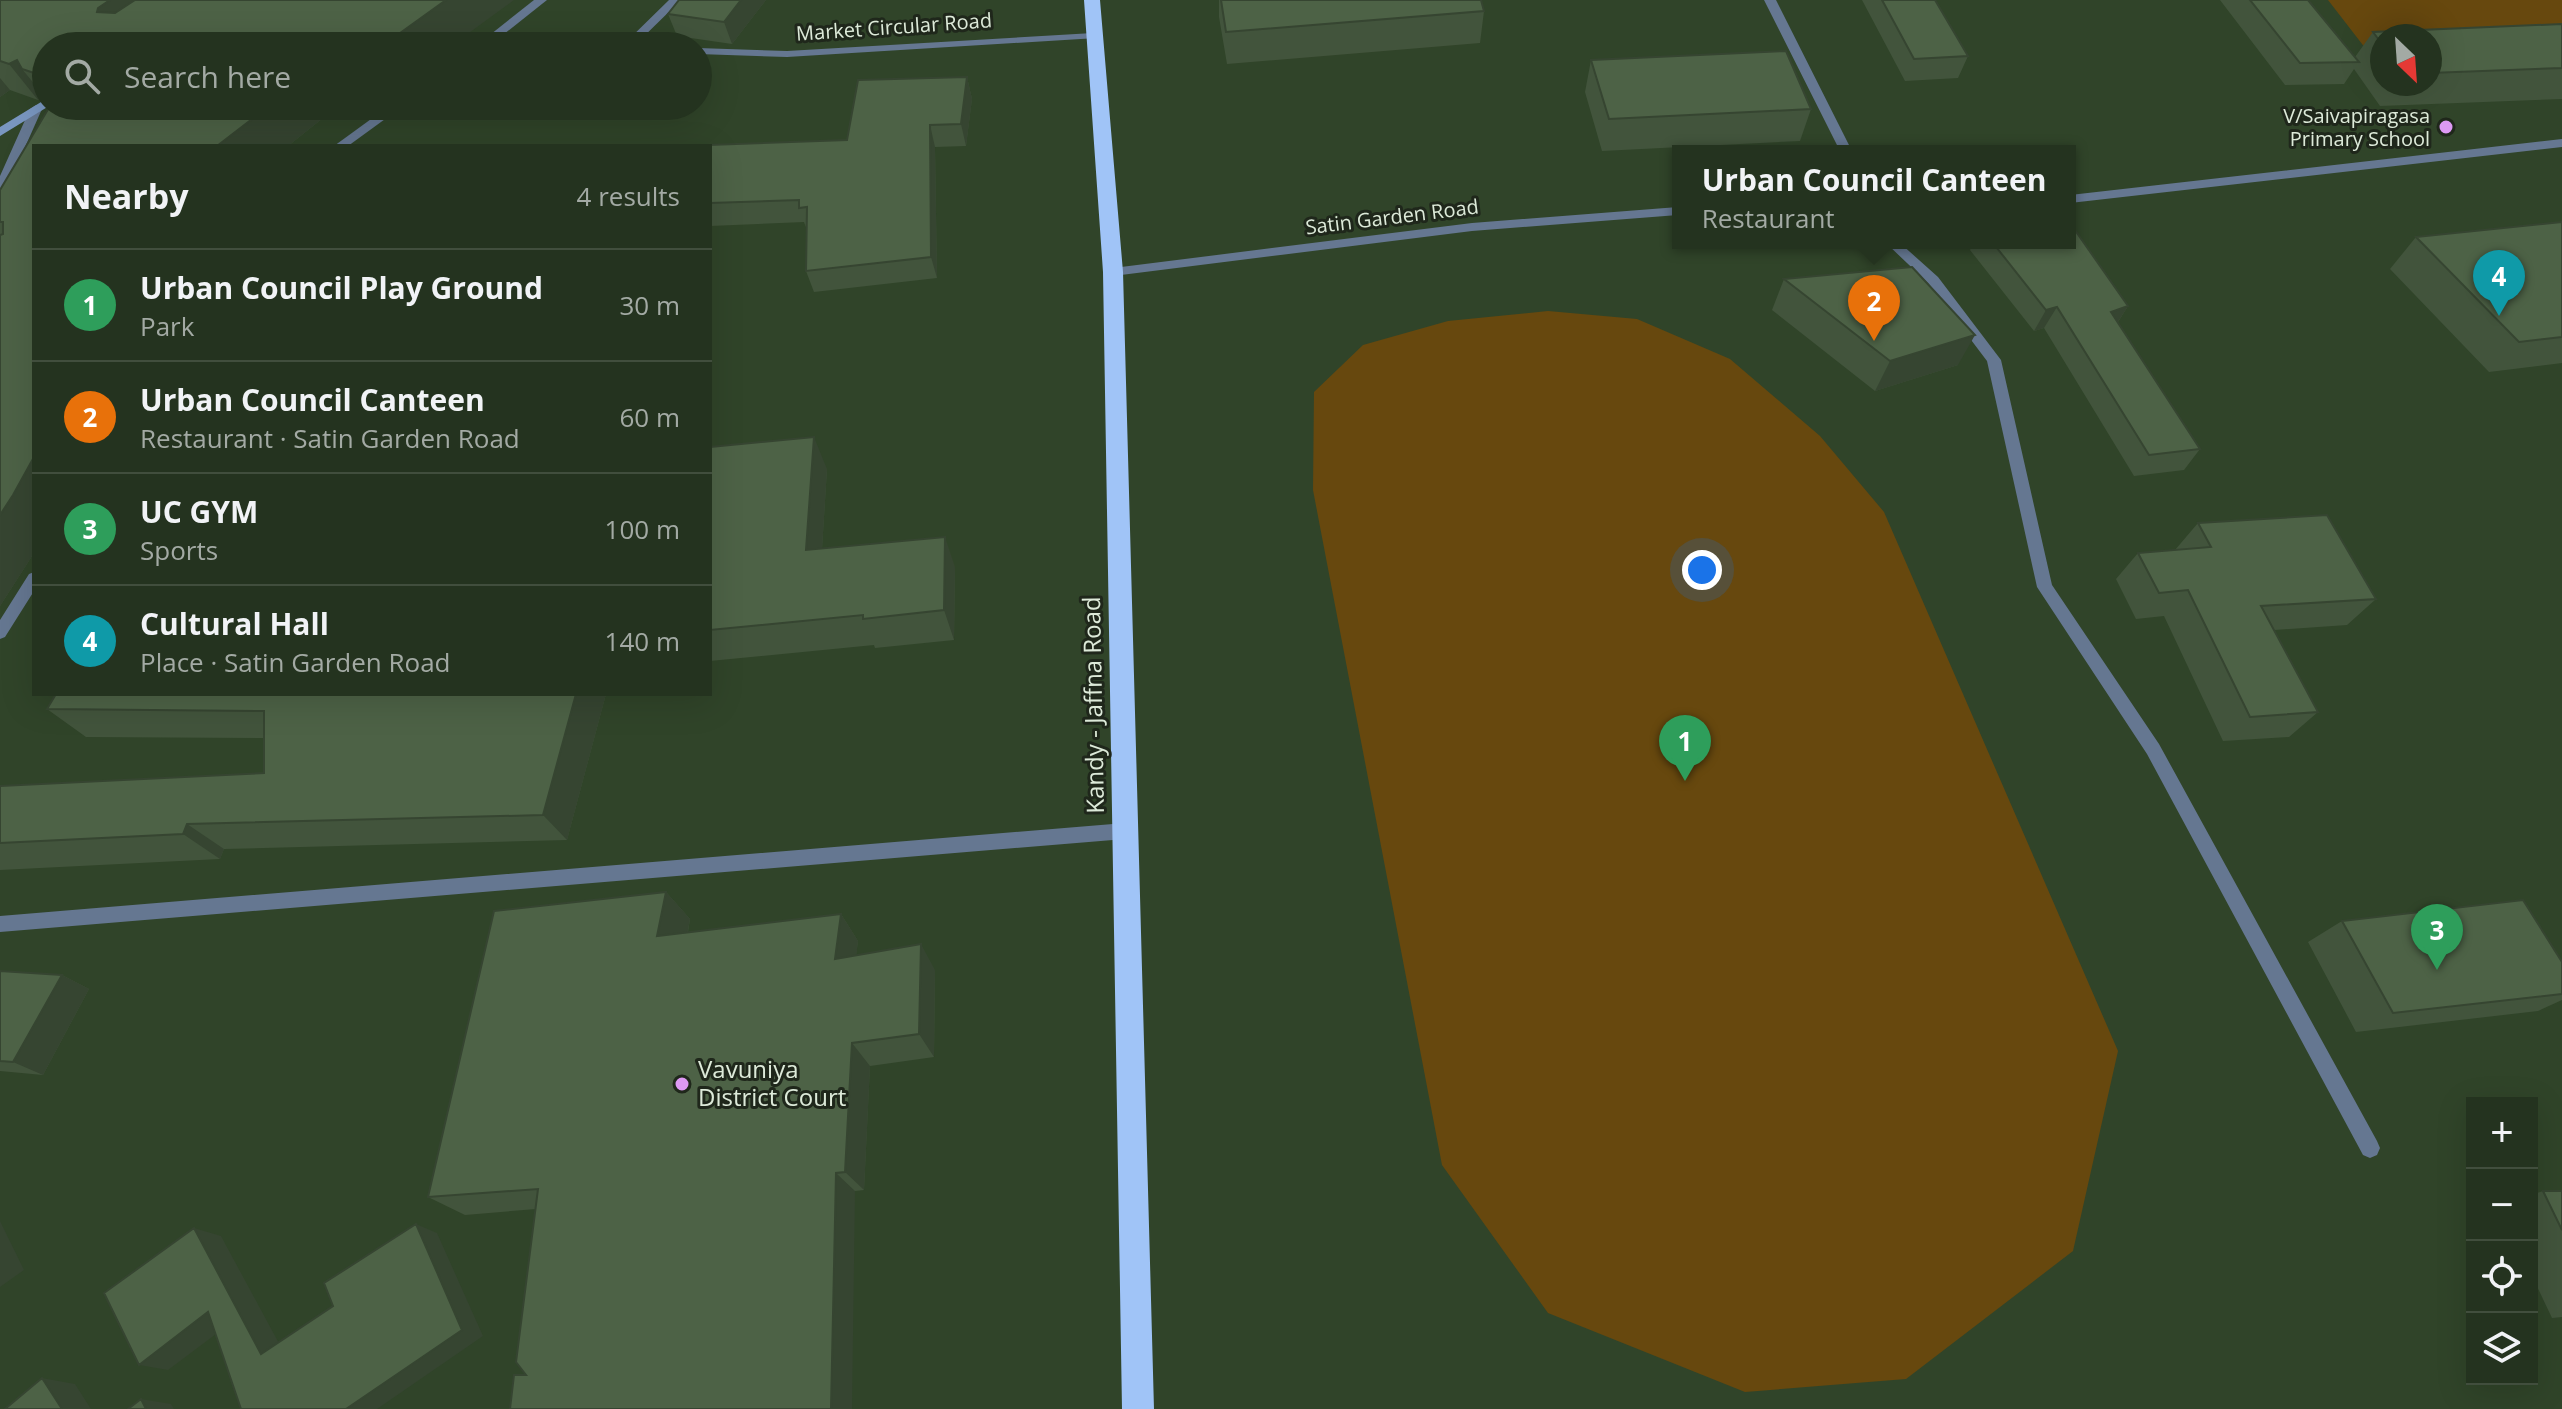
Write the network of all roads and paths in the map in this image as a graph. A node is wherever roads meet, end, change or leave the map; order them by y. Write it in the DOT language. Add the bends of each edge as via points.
graph roads {
  1 [pos="541,0"];
  2 [pos="675,0"];
  3 [pos="1092,0"];
  4 [pos="1770,0"];
  5 [pos="500,32"];
  6 [pos="642,32"];
  7 [pos="1093,36"];
  8 [pos="712,51"];
  9 [pos="32,112"];
  10 [pos="34,120"];
  11 [pos="377,120"];
  12 [pos="0,132"];
  13 [pos="2562,143"];
  14 [pos="343,144"];
  15 [pos="1843,145"];
  16 [pos="0,190"];
  17 [pos="2076,198"];
  18 [pos="1672,211"];
  19 [pos="1899,249"];
  20 [pos="1113,272"];
  21 [pos="32,581"];
  22 [pos="0,633"];
  23 [pos="1125,831"];
  24 [pos="0,924"];
  25 [pos="2370,1148"];
  26 [pos="1138,1409"];
  1 -- 5 [label="street"];
  2 -- 6 [label="street"];
  3 -- 7 [label="highway, Kandy - Jaffna Road"];
  4 -- 15 [label="street"];
  7 -- 8 [label="street, Market Circular Road" via="787,54"];
  7 -- 20 [label="highway, Kandy - Jaffna Road"];
  9 -- 12 [label="main road"];
  10 -- 16 [label="street"];
  11 -- 14 [label="street"];
  13 -- 17 [label="street"];
  18 -- 20 [label="street, Satin Garden Road" via="1472,227"];
  19 -- 25 [label="street" via="1933,280 1994,360 2045,587 2153,749"];
  20 -- 23 [label="highway, Kandy - Jaffna Road"];
  21 -- 22 [label="street"];
  23 -- 24 [label="street"];
  23 -- 26 [label="highway, Kandy - Jaffna Road"];
}
